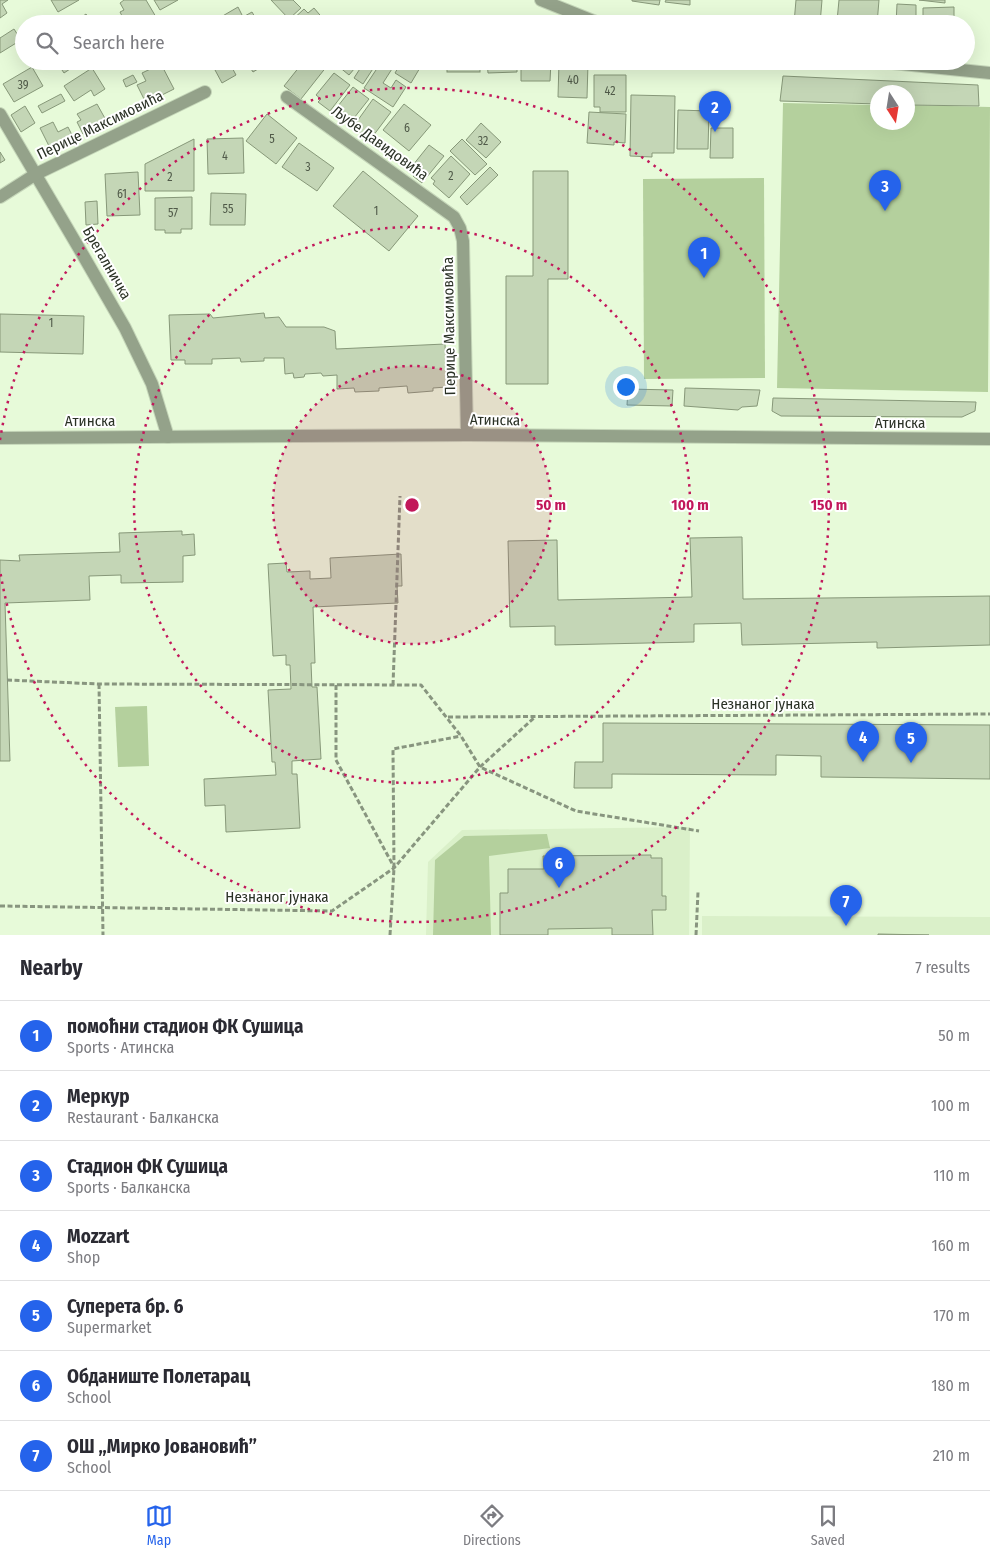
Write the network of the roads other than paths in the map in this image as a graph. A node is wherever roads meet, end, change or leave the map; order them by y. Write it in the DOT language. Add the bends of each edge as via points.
graph roads {
  1 [pos="541,0"];
  2 [pos="578,15"];
  3 [pos="961,70"];
  4 [pos="990,73"];
  5 [pos="205,92"];
  6 [pos="287,96"];
  7 [pos="0,114"];
  8 [pos="36,174"];
  9 [pos="0,197"];
  10 [pos="454,217"];
  11 [pos="467,435"];
  12 [pos="168,436"];
  13 [pos="0,438"];
  14 [pos="990,439"];
  1 -- 2 [label="street"];
  3 -- 4 [label="street"];
  5 -- 8 [label="street, Перице Максимовића"];
  6 -- 10 [label="street, Љубе Давидовића"];
  7 -- 8 [label="street, Брегалничка"];
  8 -- 9 [label="street, Перице Максимовића"];
  8 -- 12 [label="street, Брегалничка" via="139,356 152,384"];
  10 -- 11 [label="street, Перице Максимовића" via="463,240"];
  11 -- 12 [label="street, Атинска"];
  11 -- 14 [label="street, Атинска"];
  12 -- 13 [label="street, Атинска"];
}
